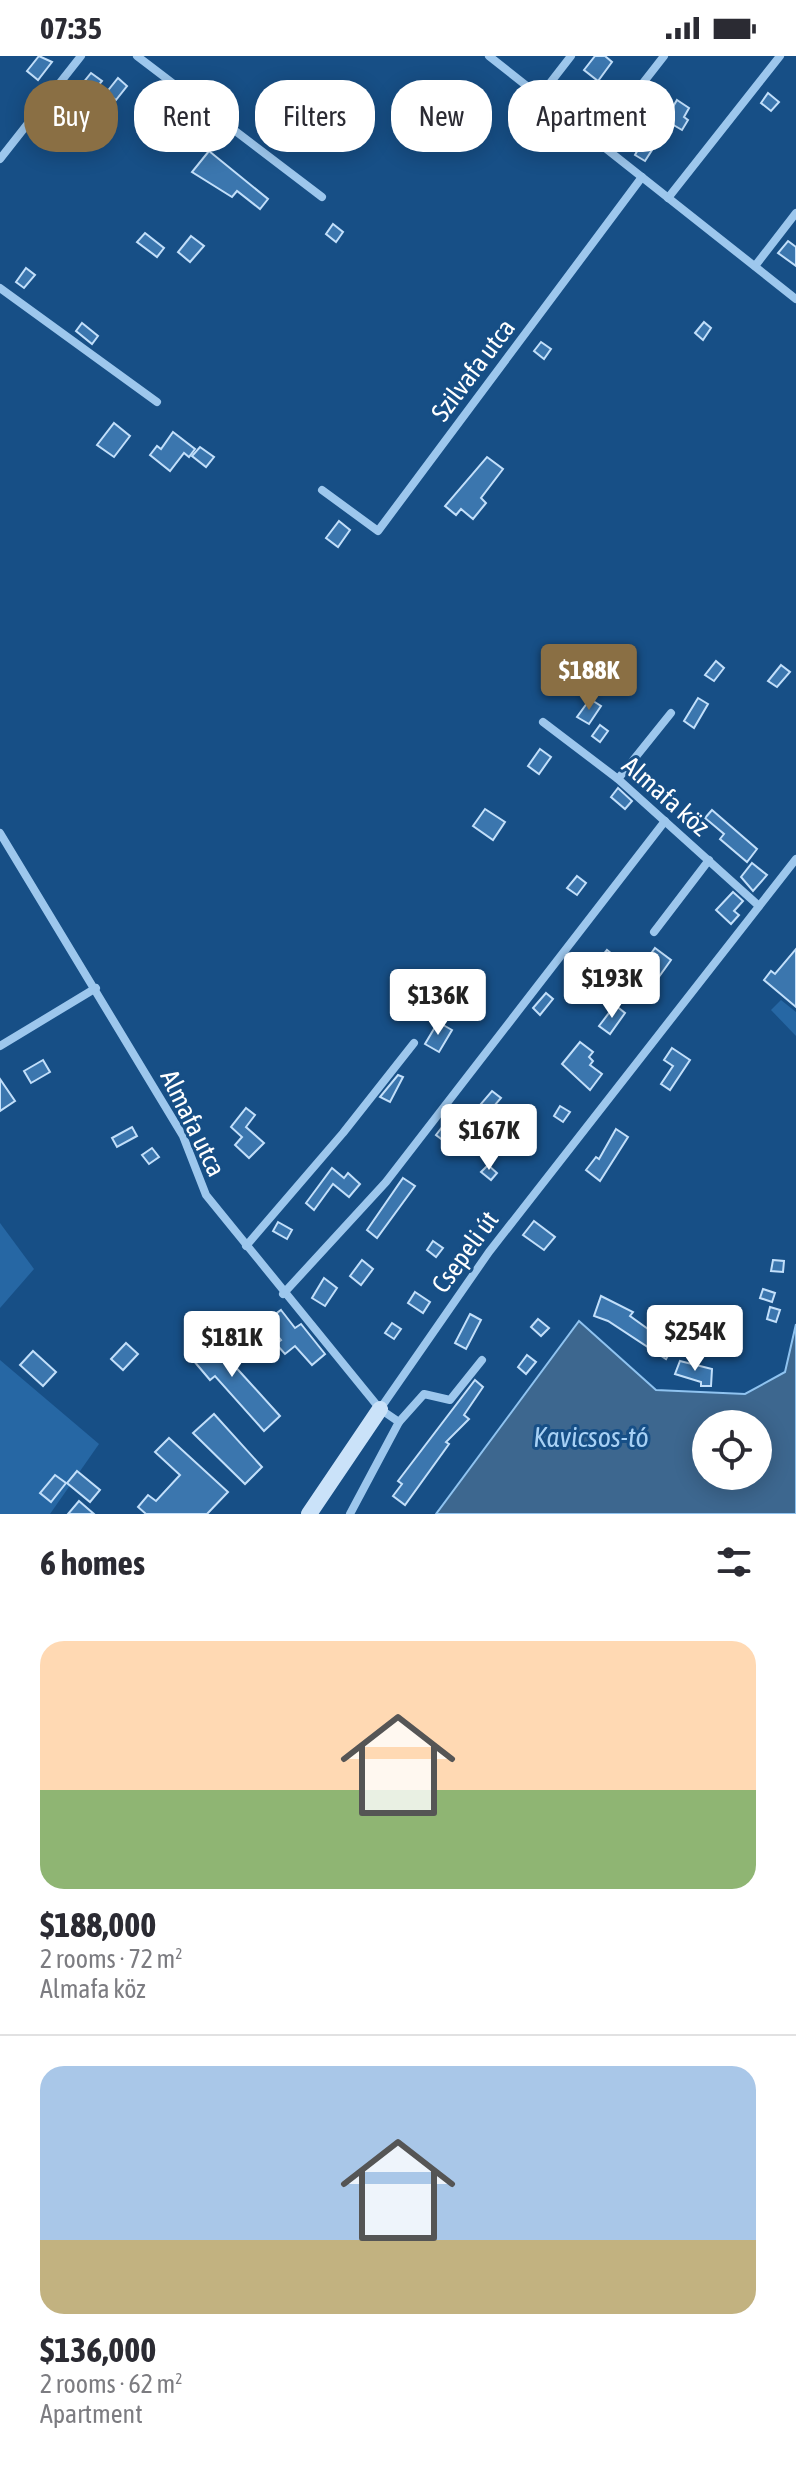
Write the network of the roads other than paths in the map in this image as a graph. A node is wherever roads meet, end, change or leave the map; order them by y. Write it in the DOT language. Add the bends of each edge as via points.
graph roads {
  1 [pos="81,56"];
  2 [pos="137,56"];
  3 [pos="489,56"];
  4 [pos="571,56"];
  5 [pos="664,56"];
  6 [pos="780,56"];
  7 [pos="520,80"];
  8 [pos="552,80"];
  9 [pos="645,80"];
  10 [pos="610,152"];
  11 [pos="0,159"];
  12 [pos="642,177"];
  13 [pos="322,197"];
  14 [pos="668,198"];
  15 [pos="796,213"];
  16 [pos="755,266"];
  17 [pos="0,288"];
  18 [pos="796,299"];
  19 [pos="157,402"];
  20 [pos="322,490"];
  21 [pos="671,713"];
  22 [pos="543,722"];
  23 [pos="618,779"];
  24 [pos="665,821"];
  25 [pos="0,833"];
  26 [pos="796,859"];
  27 [pos="709,860"];
  28 [pos="759,906"];
  29 [pos="654,932"];
  30 [pos="96,988"];
  31 [pos="414,1043"];
  32 [pos="0,1046"];
  33 [pos="246,1246"];
  34 [pos="283,1294"];
  35 [pos="482,1360"];
  36 [pos="380,1409"];
  37 [pos="399,1422"];
  38 [pos="309,1514"];
  39 [pos="350,1514"];
  1 -- 11 [label="street"];
  2 -- 13 [label="street"];
  3 -- 7 [label="street"];
  4 -- 8 [label="street"];
  5 -- 9 [label="street"];
  6 -- 14 [label="street"];
  10 -- 12 [label="street"];
  12 -- 14 [label="street"];
  12 -- 20 [label="street, Szilvafa utca" via="378,531"];
  14 -- 16 [label="street"];
  15 -- 16 [label="street"];
  16 -- 18 [label="street"];
  17 -- 19 [label="street"];
  21 -- 23 [label="street"];
  22 -- 23 [label="street, Almafa köz"];
  23 -- 24 [label="street, Almafa köz"];
  24 -- 27 [label="street, Almafa köz"];
  24 -- 34 [label="street" via="386,1182"];
  25 -- 30 [label="street, Almafa utca"];
  26 -- 28 [label="street, Csepeli út"];
  27 -- 28 [label="street, Almafa köz"];
  27 -- 29 [label="street"];
  28 -- 36 [label="street, Csepeli út" via="489,1252"];
  30 -- 32 [label="street"];
  30 -- 33 [label="street, Almafa utca" via="183,1136 198,1181"];
  31 -- 33 [label="street"];
  33 -- 34 [label="street, Almafa utca"];
  34 -- 36 [label="street, Almafa utca"];
  35 -- 37 [label="street" via="450,1400 424,1394"];
  36 -- 37 [label="street, Almafa utca"];
  36 -- 38 [label="street"];
  37 -- 39 [label="street"];
}
